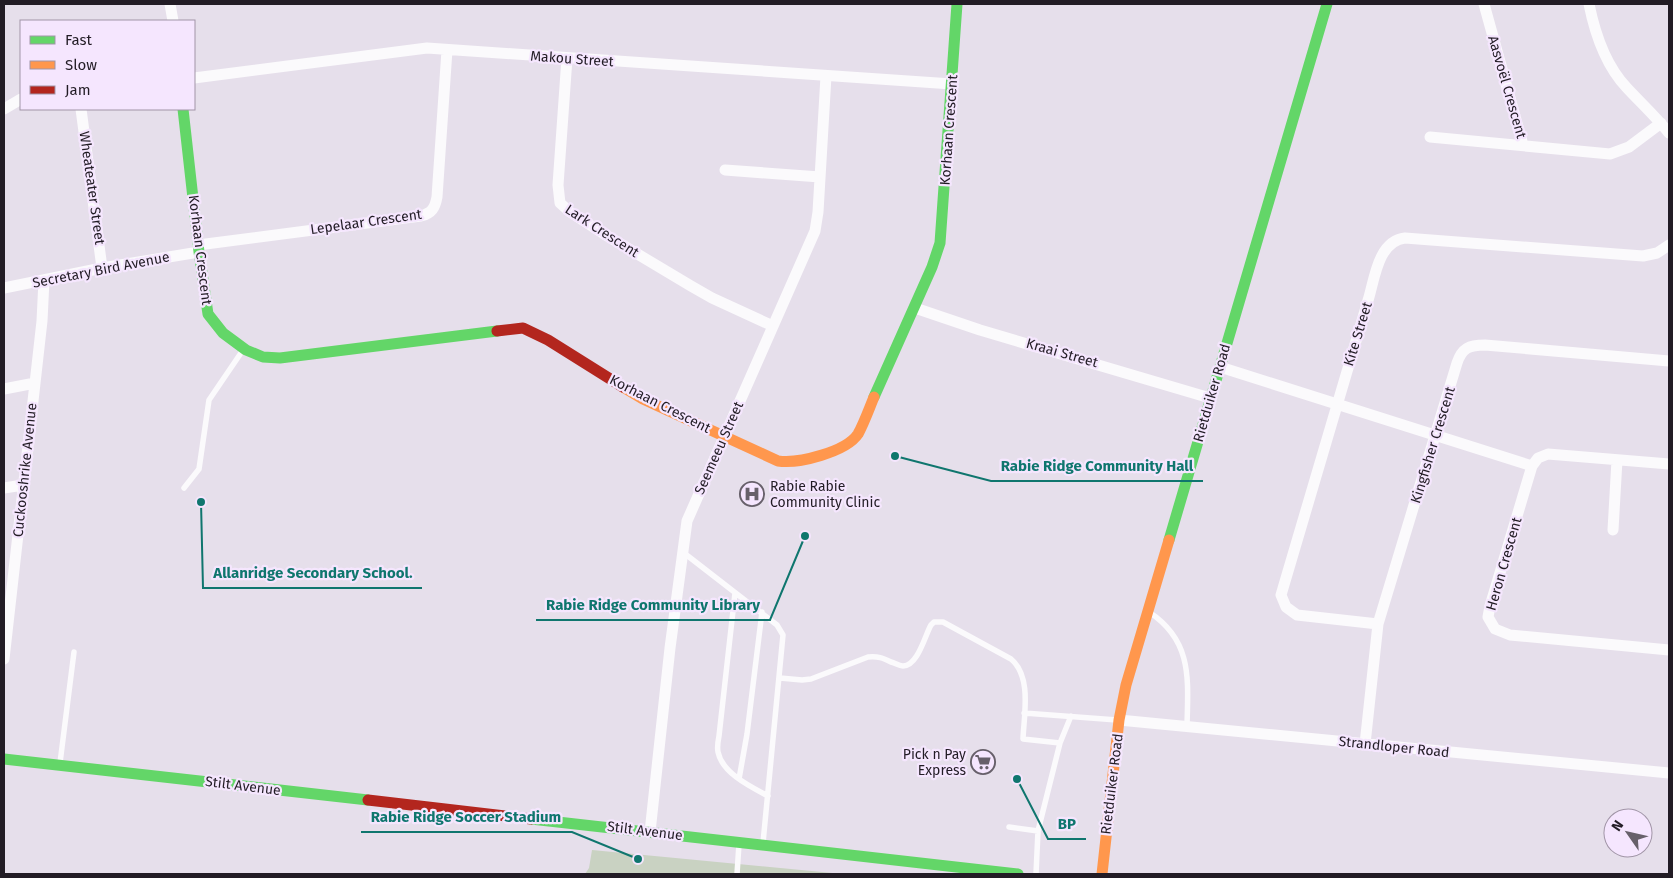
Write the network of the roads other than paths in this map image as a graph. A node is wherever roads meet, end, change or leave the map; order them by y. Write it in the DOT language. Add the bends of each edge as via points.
graph roads {
  1 [pos="170,4"];
  2 [pos="957,4"];
  3 [pos="1327,4"];
  4 [pos="1484,4"];
  5 [pos="1589,4"];
  6 [pos="173,20"];
  7 [pos="447,50"];
  8 [pos="567,58"];
  9 [pos="826,76"];
  10 [pos="195,78"];
  11 [pos="952,84"];
  12 [pos="20,100"];
  13 [pos="4,109"];
  14 [pos="81,110"];
  15 [pos="183,110"];
  16 [pos="1661,123"];
  17 [pos="1669,133"];
  18 [pos="1430,137"];
  19 [pos="1523,145"];
  20 [pos="725,170"];
  21 [pos="820,177"];
  22 [pos="1669,245"];
  23 [pos="198,248"];
  24 [pos="102,268"];
  25 [pos="44,280"];
  26 [pos="4,288"];
  27 [pos="915,308"];
  28 [pos="772,326"];
  29 [pos="245,348"];
  30 [pos="1669,361"];
  31 [pos="1220,367"];
  32 [pos="35,383"];
  33 [pos="4,388"];
  34 [pos="1210,398"];
  35 [pos="1337,404"];
  36 [pos="1436,435"];
  37 [pos="724,437"];
  38 [pos="1617,460"];
  39 [pos="1669,464"];
  40 [pos="1532,466"];
  41 [pos="24,485"];
  42 [pos="4,488"];
  43 [pos="184,488"];
  44 [pos="1613,530"];
  45 [pos="682,552"];
  46 [pos="735,593"];
  47 [pos="1147,611"];
  48 [pos="762,612"];
  49 [pos="1378,624"];
  50 [pos="1669,650"];
  51 [pos="74,652"];
  52 [pos="4,653"];
  53 [pos="780,678"];
  54 [pos="1024,713"];
  55 [pos="1071,716"];
  56 [pos="1119,720"];
  57 [pos="1187,726"];
  58 [pos="1060,743"];
  59 [pos="1365,744"];
  60 [pos="4,758"];
  61 [pos="60,765"];
  62 [pos="1669,773"];
  63 [pos="739,778"];
  64 [pos="768,796"];
  65 [pos="1009,827"];
  66 [pos="1038,831"];
  67 [pos="650,832"];
  68 [pos="740,842"];
  69 [pos="763,845"];
  70 [pos="737,874"];
  71 [pos="1018,874"];
  72 [pos="1036,874"];
  73 [pos="1102,874"];
  1 -- 6 [label="street"];
  2 -- 11 [label="street, Korhaan Crescent"];
  3 -- 31 [label="street, Rietduiker Road"];
  4 -- 19 [label="street, Aasvoël Crescent"];
  5 -- 16 [label="street" via="1601,45 1613,70"];
  7 -- 8 [label="street, Makou Street"];
  7 -- 10 [label="street, Makou Street" via="418,49"];
  7 -- 23 [label="street, Lepelaar Crescent" via="437,197 431,212"];
  8 -- 9 [label="street, Makou Street"];
  8 -- 28 [label="street, Lark Crescent" via="558,185 560,203 604,234 691,286"];
  9 -- 11 [label="street, Makou Street"];
  9 -- 21 [label="street, Seemeeu Street"];
  11 -- 27 [label="street, Korhaan Crescent" via="940,243"];
  12 -- 13 [label="street"];
  14 -- 24 [label="street, Wheateater Street"];
  15 -- 23 [label="street, Korhaan Crescent"];
  16 -- 17 [label="street"];
  16 -- 19 [label="street, Aasvoël Crescent" via="1629,147 1610,154"];
  18 -- 19 [label="street"];
  20 -- 21 [label="street"];
  21 -- 28 [label="street, Seemeeu Street" via="815,231"];
  22 -- 35 [label="street, Kite Street" via="1657,253 1643,256 1397,239 1381,257"];
  23 -- 24 [label="street, Secretary Bird Avenue"];
  23 -- 29 [label="street, Korhaan Crescent" via="210,318"];
  24 -- 25 [label="street, Secretary Bird Avenue"];
  25 -- 26 [label="street, Secretary Bird Avenue"];
  25 -- 32 [label="street, Cuckooshrike Avenue"];
  27 -- 34 [label="street, Kraai Street"];
  27 -- 37 [label="street, Korhaan Crescent" via="860,430 847,444 800,462 785,463"];
  28 -- 37 [label="street, Seemeeu Street"];
  29 -- 37 [label="street, Korhaan Crescent" via="259,356 280,358 523,328 643,399"];
  29 -- 43 [label="lane" via="208,400 199,469"];
  30 -- 36 [label="street, Kingfisher Crescent" via="1485,345 1466,347 1459,356"];
  31 -- 34 [label="street, Rietduiker Road"];
  31 -- 35 [label="street"];
  32 -- 33 [label="street"];
  32 -- 41 [label="street, Cuckooshrike Avenue"];
  34 -- 47 [label="street, Rietduiker Road"];
  35 -- 36 [label="street"];
  35 -- 49 [label="street, Kite Street" via="1284,582 1282,600 1288,610 1297,615"];
  36 -- 40 [label="street"];
  36 -- 49 [label="street, Kingfisher Crescent"];
  37 -- 45 [label="street, Seemeeu Street" via="687,521"];
  38 -- 39 [label="street"];
  38 -- 40 [label="street" via="1548,454 1538,458"];
  38 -- 44 [label="street"];
  40 -- 50 [label="street, Heron Crescent" via="1490,606 1488,617 1492,626 1510,635"];
  41 -- 42 [label="street"];
  41 -- 52 [label="street, Cuckooshrike Avenue"];
  45 -- 46 [label="lane"];
  45 -- 67 [label="street, Seemeeu Street"];
  46 -- 48 [label="lane"];
  46 -- 63 [label="lane" via="718,752"];
  47 -- 56 [label="street, Rietduiker Road"];
  47 -- 57 [label="lane" via="1163,621 1176,637 1185,658"];
  48 -- 53 [label="lane" via="783,634"];
  48 -- 63 [label="lane"];
  49 -- 59 [label="street, Kingfisher Crescent"];
  51 -- 61 [label="lane"];
  53 -- 54 [label="lane" via="807,680 877,656 906,665 921,649 931,625 943,622 1018,665 1024,681"];
  53 -- 64 [label="lane"];
  54 -- 55 [label="lane"];
  54 -- 58 [label="lane" via="1023,739"];
  55 -- 56 [label="lane"];
  55 -- 58 [label="lane"];
  56 -- 57 [label="street, Strandloper Road"];
  56 -- 73 [label="street, Rietduiker Road"];
  57 -- 59 [label="street, Strandloper Road"];
  58 -- 66 [label="lane"];
  59 -- 62 [label="street, Strandloper Road"];
  60 -- 61 [label="street, Stilt Avenue"];
  61 -- 67 [label="street, Stilt Avenue"];
  63 -- 64 [label="lane"];
  64 -- 69 [label="lane"];
  65 -- 66 [label="lane"];
  66 -- 72 [label="lane"];
  67 -- 68 [label="street, Stilt Avenue"];
  68 -- 69 [label="street, Stilt Avenue"];
  68 -- 70 [label="lane"];
  69 -- 71 [label="street, Stilt Avenue"];
}
